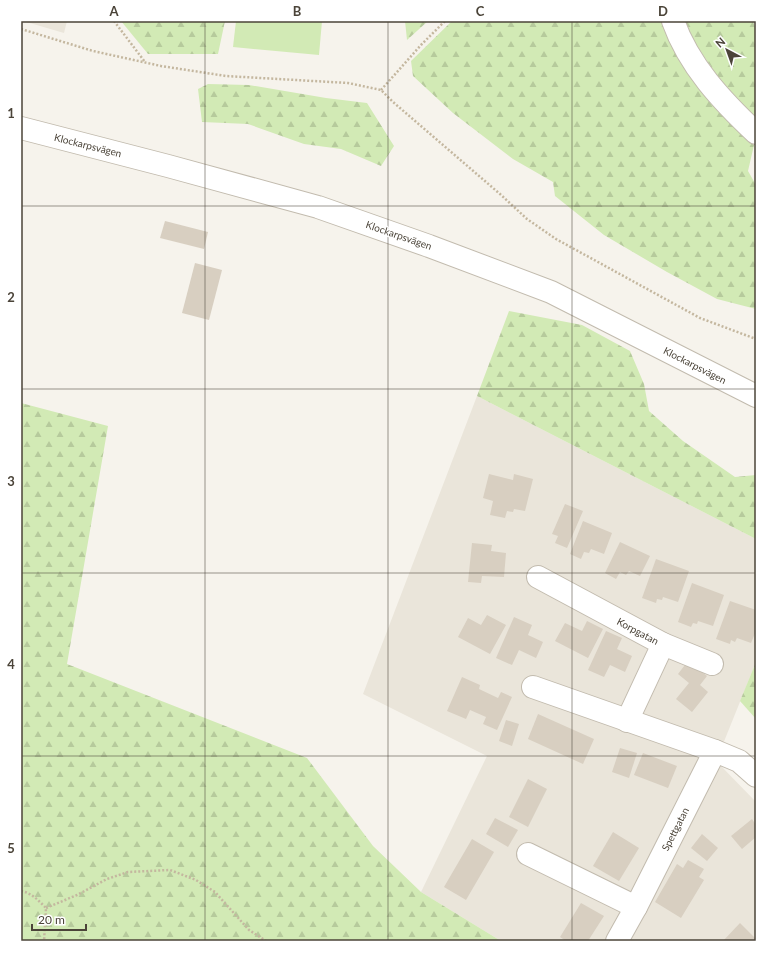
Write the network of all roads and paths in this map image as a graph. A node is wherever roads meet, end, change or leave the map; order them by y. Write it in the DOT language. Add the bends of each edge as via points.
graph roads {
  1 [pos="114,21"];
  2 [pos="445,21"];
  3 [pos="674,21"];
  4 [pos="21,29"];
  5 [pos="145,63"];
  6 [pos="382,90"];
  7 [pos="21,128"];
  8 [pos="756,133"];
  9 [pos="756,339"];
  10 [pos="756,396"];
  11 [pos="538,577"];
  12 [pos="663,644"];
  13 [pos="712,664"];
  14 [pos="533,687"];
  15 [pos="627,721"];
  16 [pos="715,751"];
  17 [pos="756,776"];
  18 [pos="528,854"];
  19 [pos="21,891"];
  20 [pos="636,907"];
  21 [pos="46,908"];
  22 [pos="44,941"];
  23 [pos="266,941"];
  24 [pos="617,941"];
  1 -- 5 [label="path"];
  2 -- 6 [label="path"];
  3 -- 8 [label="street" via="679,36 695,64 726,104"];
  4 -- 5 [label="path"];
  5 -- 6 [label="path" via="226,76 348,83"];
  6 -- 9 [label="path" via="527,219 556,239 700,318"];
  7 -- 10 [label="street, Klockarpsvägen" via="318,207 429,246 551,292"];
  11 -- 12 [label="street, Korpgatan"];
  12 -- 13 [label="street"];
  12 -- 15 [label="street, Korpgatan"];
  14 -- 15 [label="street"];
  15 -- 16 [label="street"];
  16 -- 17 [label="street" via="739,761"];
  16 -- 20 [label="street, Spettgatan"];
  18 -- 20 [label="street"];
  19 -- 21 [label="path" via="36,898"];
  20 -- 24 [label="street, Spettgatan"];
  21 -- 22 [label="path"];
  21 -- 23 [label="path" via="77,896 107,879 128,872 170,870 196,880 215,892 248,930"];
}
